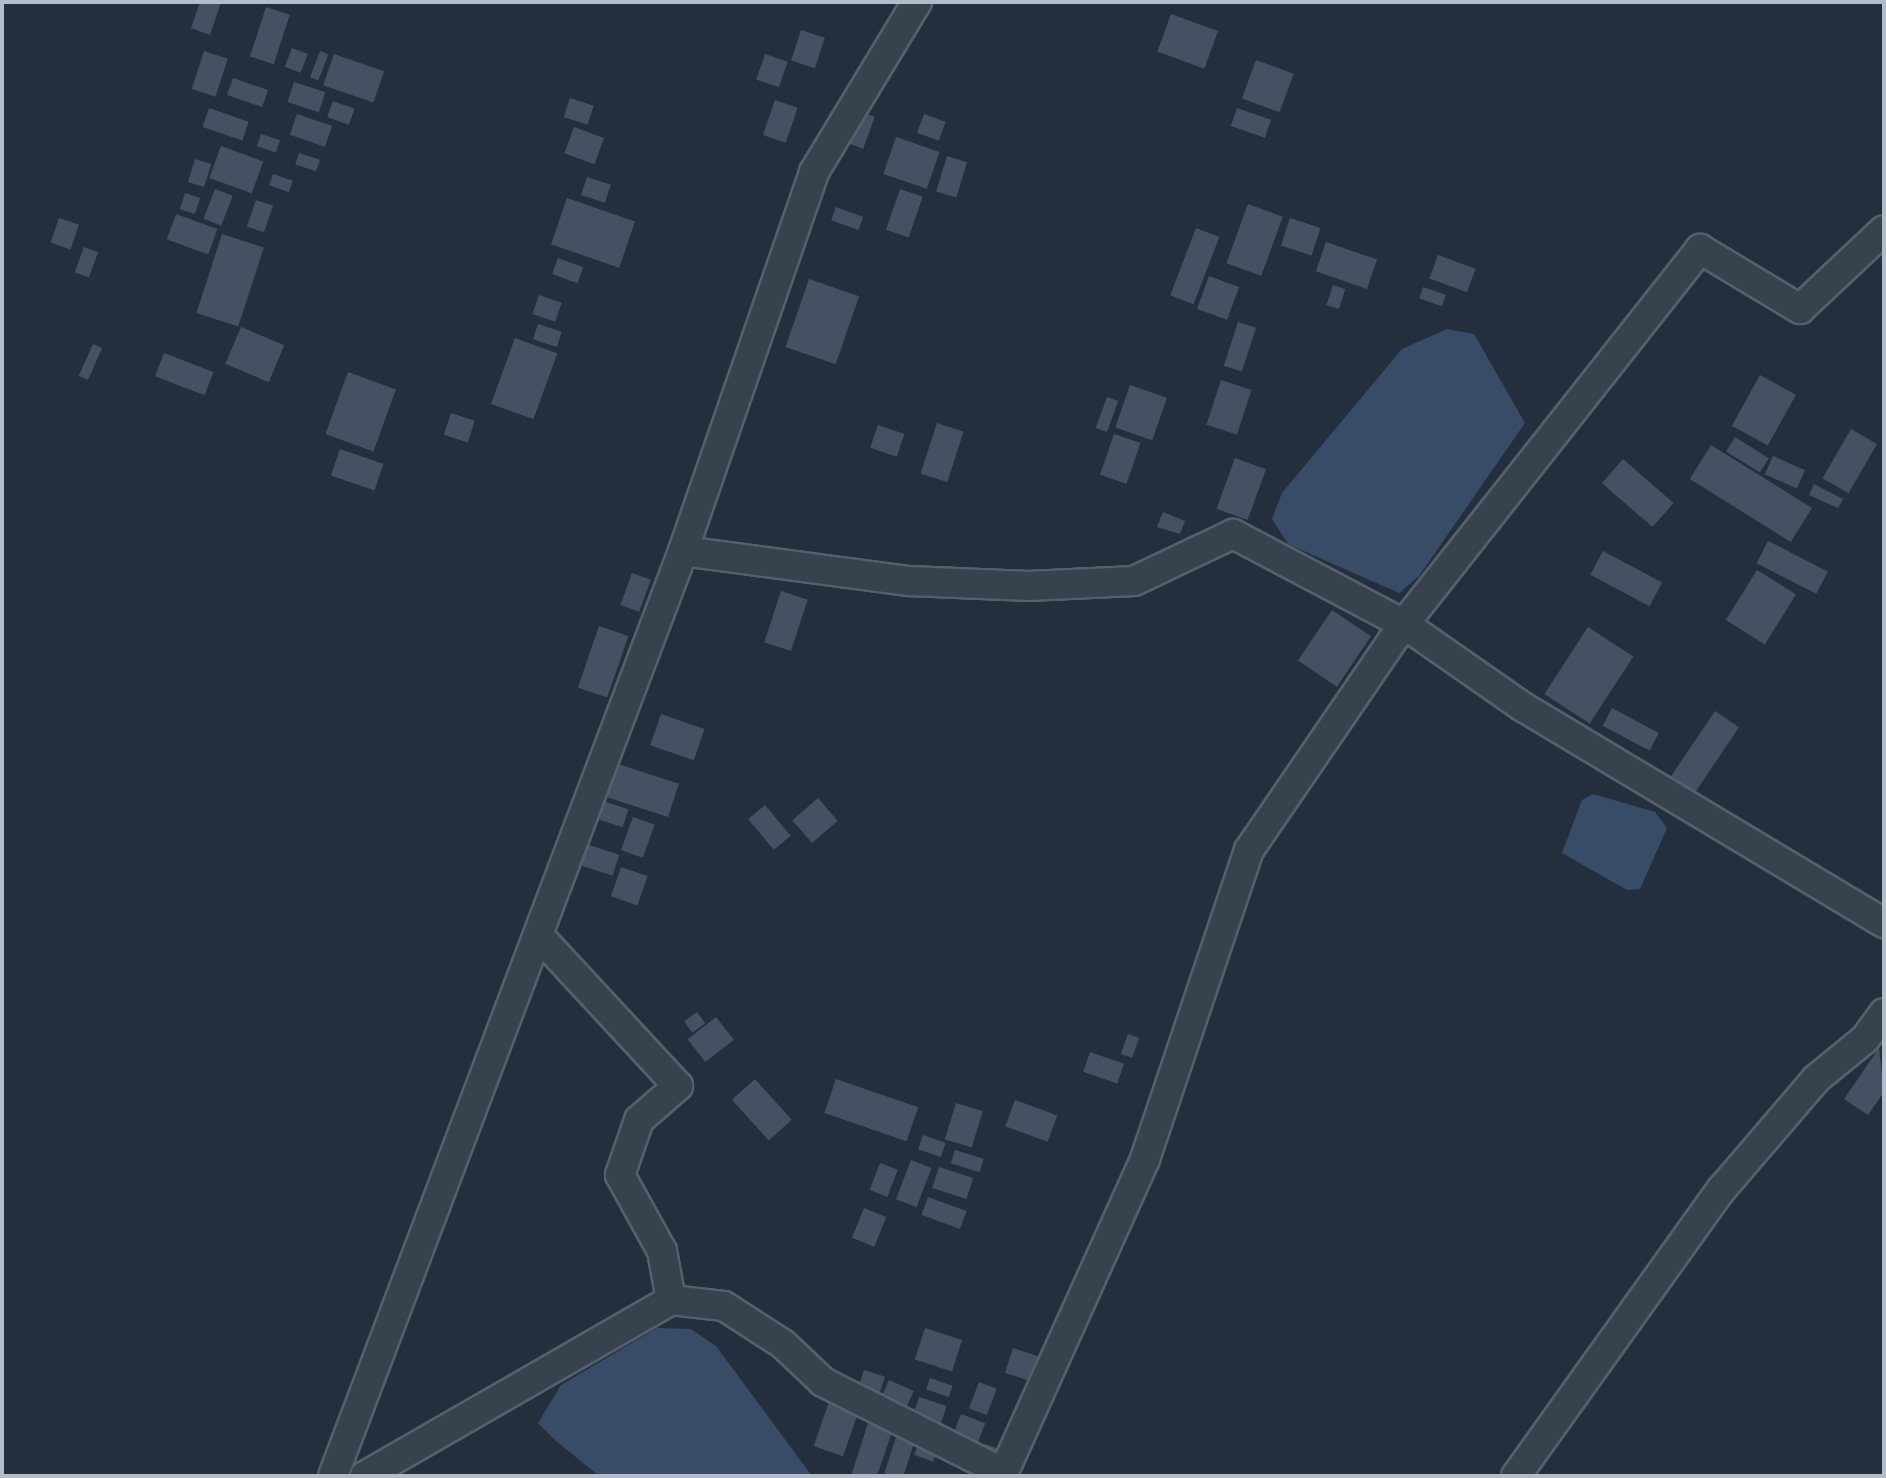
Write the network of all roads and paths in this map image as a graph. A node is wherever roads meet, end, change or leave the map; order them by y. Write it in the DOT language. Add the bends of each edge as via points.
graph roads {
  1 [pos="917,2"];
  2 [pos="1884,230"];
  3 [pos="683,551"];
  4 [pos="1404,625"];
  5 [pos="1884,923"];
  6 [pos="538,935"];
  7 [pos="1884,1013"];
  8 [pos="671,1300"];
  9 [pos="1003,1475"];
  10 [pos="333,1476"];
  11 [pos="365,1476"];
  12 [pos="1516,1476"];
  1 -- 3 [label="street" via="814,172"];
  2 -- 4 [label="street" via="1800,309 1700,249"];
  3 -- 4 [label="street" via="909,581 1028,586 1134,581 1233,534"];
  3 -- 6 [label="street"];
  4 -- 5 [label="street" via="1523,707"];
  4 -- 9 [label="street" via="1249,850 1145,1158"];
  6 -- 8 [label="street" via="678,1086 639,1120 620,1175 662,1251"];
  6 -- 10 [label="street"];
  7 -- 12 [label="street" via="1865,1039 1816,1079 1721,1190"];
  8 -- 9 [label="street" via="724,1306 783,1344 823,1382"];
  8 -- 11 [label="street"];
}
